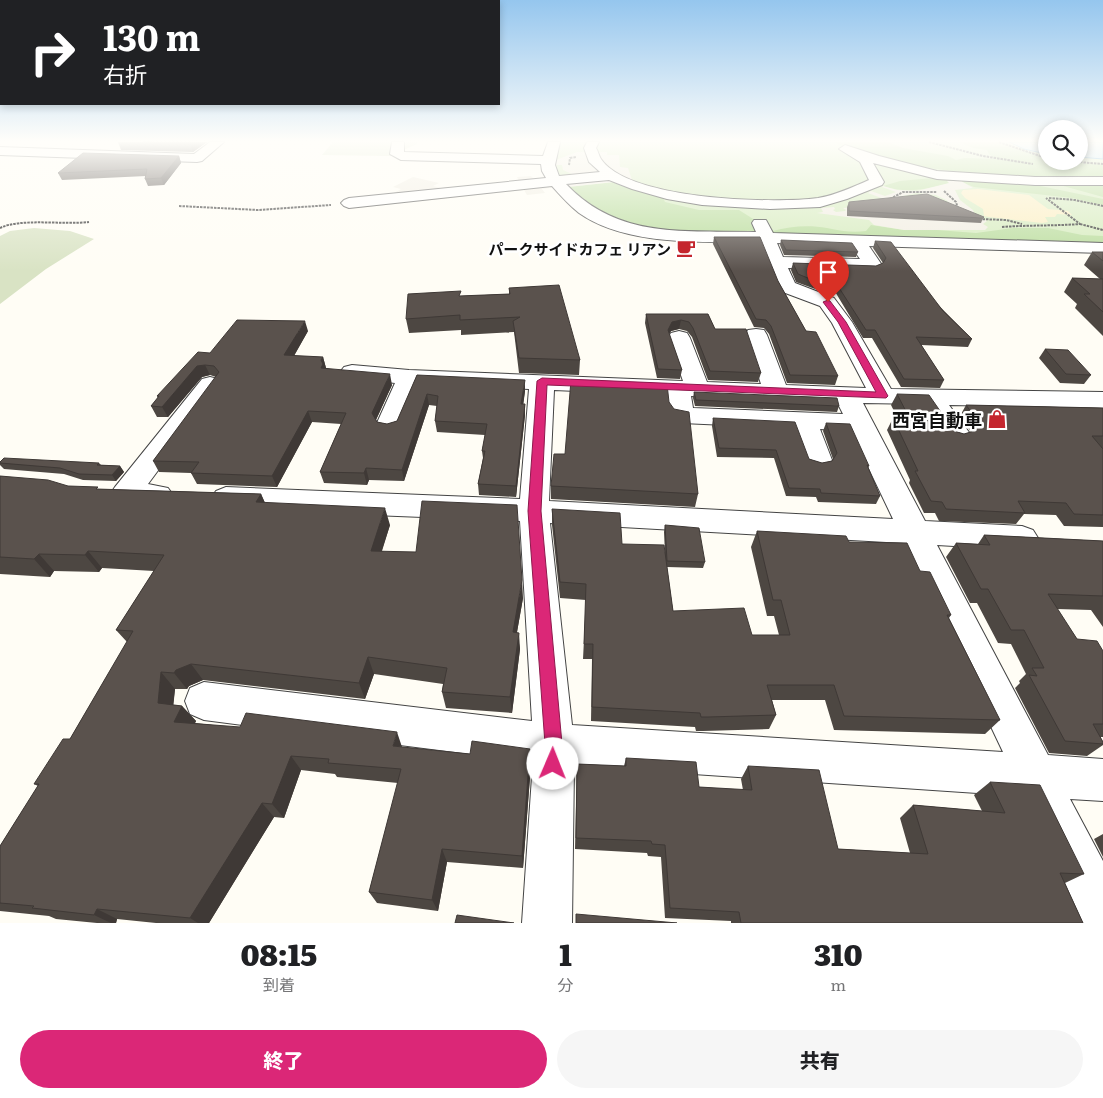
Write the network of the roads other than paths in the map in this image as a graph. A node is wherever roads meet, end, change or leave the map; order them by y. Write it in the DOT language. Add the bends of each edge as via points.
graph roads {
  1 [pos="527,185"];
  2 [pos="560,185"];
  3 [pos="638,185"];
  4 [pos="873,185"];
  5 [pos="1048,185"];
  6 [pos="1098,201"];
  7 [pos="349,203"];
  8 [pos="752,206"];
  9 [pos="766,238"];
  10 [pos="857,241"];
  11 [pos="1103,248"];
  12 [pos="777,262"];
  13 [pos="756,335"];
  14 [pos="679,338"];
  15 [pos="338,371"];
  16 [pos="409,377"];
  17 [pos="542,381"];
  18 [pos="210,384"];
  19 [pos="687,388"];
  20 [pos="776,391"];
  21 [pos="883,396"];
  22 [pos="932,397"];
  23 [pos="1103,400"];
  24 [pos="853,409"];
  25 [pos="804,420"];
  26 [pos="389,425"];
  27 [pos="958,435"];
  28 [pos="818,460"];
  29 [pos="534,511"];
  30 [pos="915,533"];
  31 [pos="1054,540"];
  32 [pos="204,701"];
  33 [pos="554,744"];
  34 [pos="1035,775"];
  35 [pos="1103,780"];
  36 [pos="1103,911"];
  37 [pos="547,923"];
  1 -- 7 [label="street"];
  2 -- 9 [label="street" via="580,208 599,219 629,229 673,235"];
  3 -- 8 [label="street" via="678,197"];
  4 -- 8 [label="street" via="824,205"];
  5 -- 6 [label="street"];
  8 -- 9 [label="street"];
  9 -- 10 [label="street"];
  9 -- 12 [label="street"];
  10 -- 11 [label="street"];
  10 -- 12 [label="street" via="873,265"];
  12 -- 21 [label="street" via="787,287 828,302"];
  13 -- 20 [label="street"];
  14 -- 19 [label="street"];
  15 -- 16 [label="street"];
  16 -- 17 [label="street"];
  16 -- 26 [label="street"];
  17 -- 19 [label="street"];
  17 -- 29 [label="street"];
  18 -- 29 [label="street" via="111,493"];
  19 -- 20 [label="street"];
  19 -- 25 [label="street" via="682,415"];
  20 -- 24 [label="street"];
  21 -- 22 [label="street"];
  21 -- 24 [label="street"];
  22 -- 23 [label="street"];
  22 -- 27 [label="street"];
  24 -- 25 [label="street"];
  24 -- 30 [label="street"];
  25 -- 28 [label="street"];
  29 -- 30 [label="street"];
  29 -- 33 [label="street"];
  30 -- 31 [label="street"];
  30 -- 34 [label="street"];
  32 -- 33 [label="street"];
  33 -- 34 [label="street"];
  33 -- 37 [label="street"];
  34 -- 35 [label="street"];
  34 -- 36 [label="street"];
}
